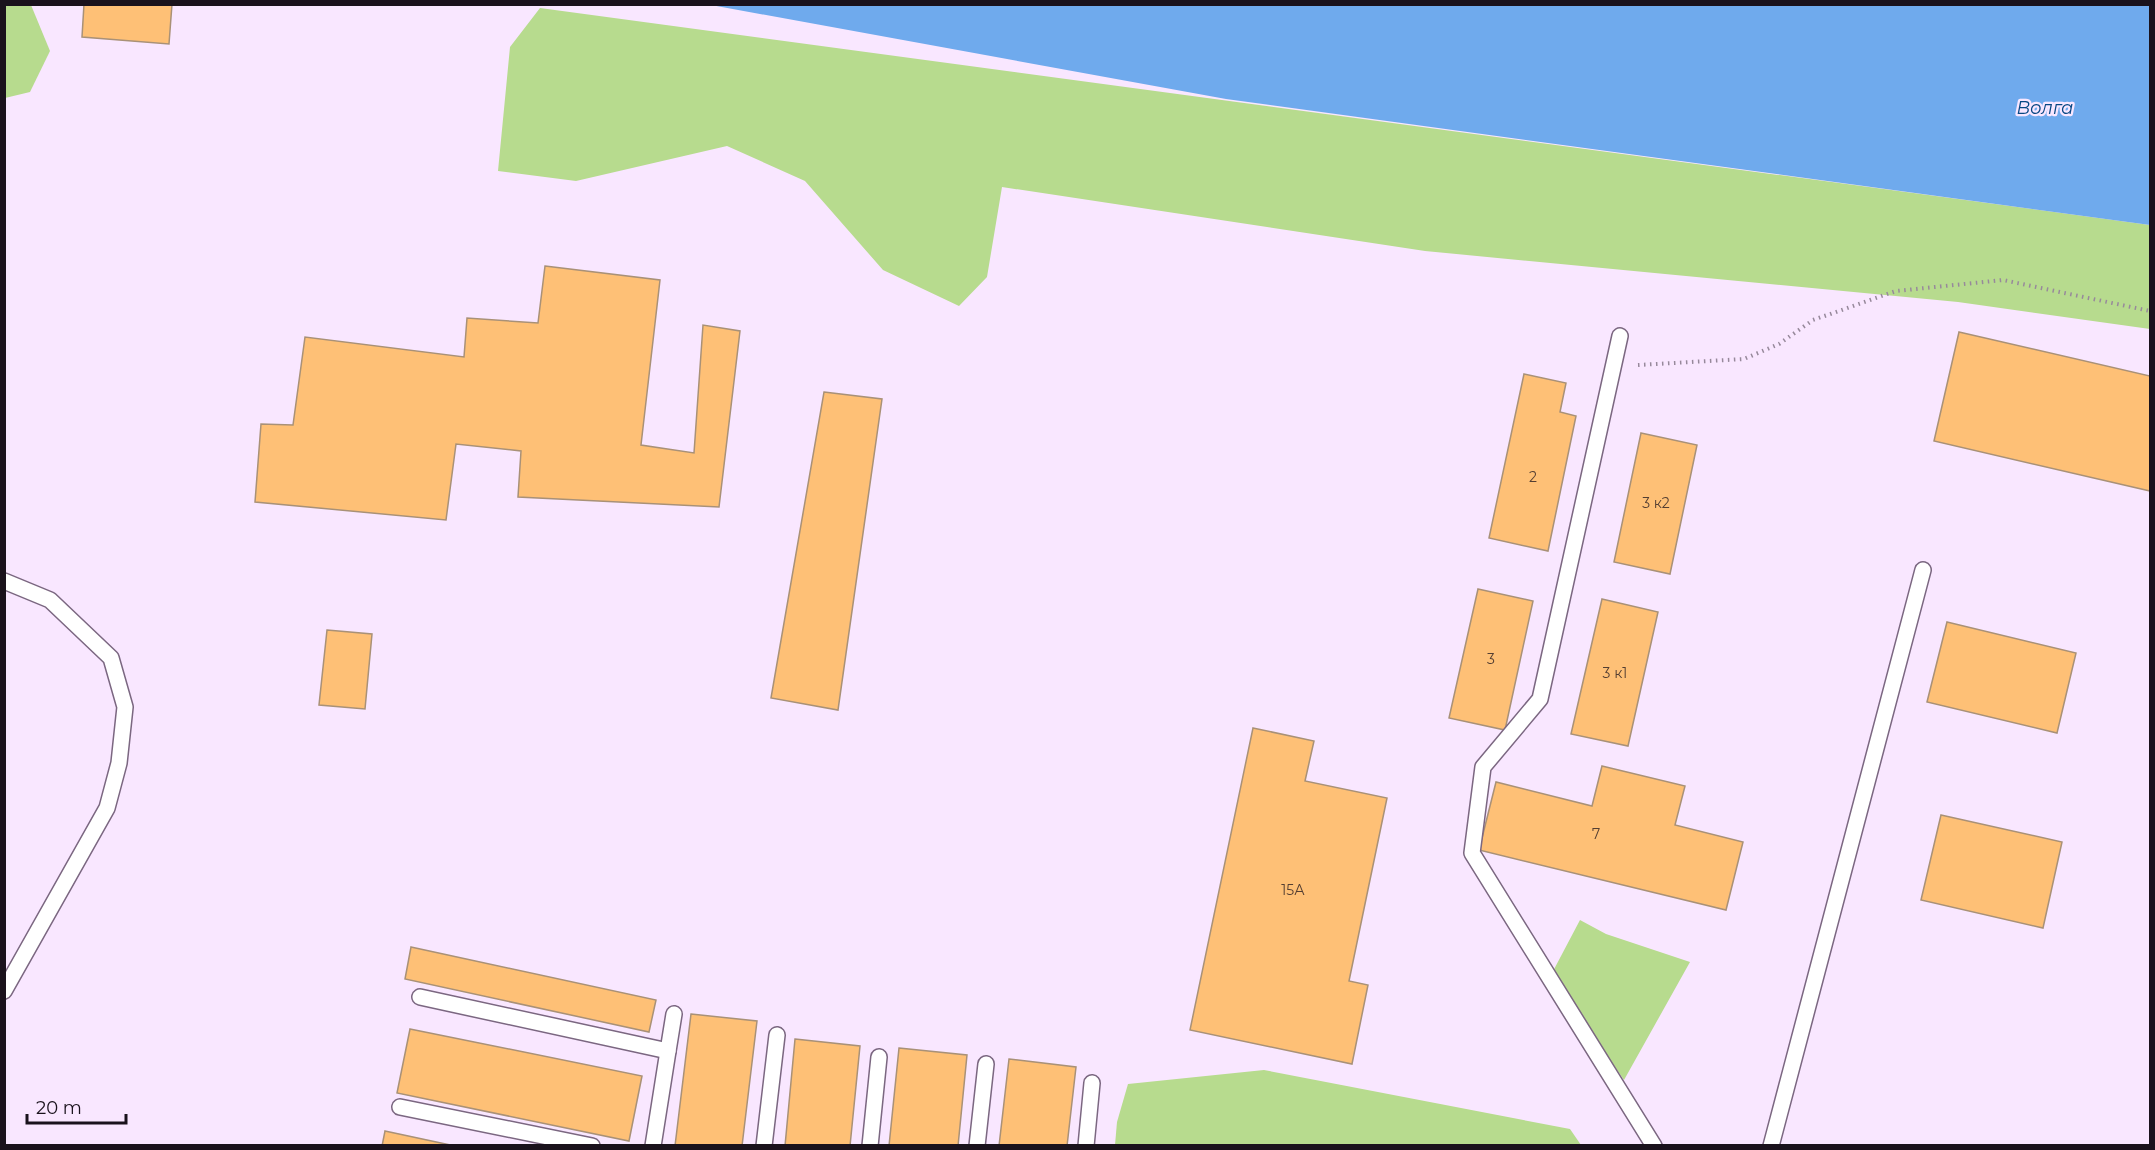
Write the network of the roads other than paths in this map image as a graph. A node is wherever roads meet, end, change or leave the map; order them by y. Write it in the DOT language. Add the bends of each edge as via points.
graph roads {
  1 [pos="1620,336"];
  2 [pos="1923,570"];
  3 [pos="4,581"];
  4 [pos="4,991"];
  5 [pos="420,997"];
  6 [pos="674,1014"];
  7 [pos="777,1035"];
  8 [pos="668,1051"];
  9 [pos="879,1057"];
  10 [pos="986,1064"];
  11 [pos="1092,1083"];
  12 [pos="400,1107"];
  13 [pos="592,1146"];
  14 [pos="653,1146"];
  15 [pos="764,1146"];
  16 [pos="870,1146"];
  17 [pos="976,1146"];
  18 [pos="1086,1146"];
  19 [pos="1654,1146"];
  20 [pos="1771,1146"];
  1 -- 19 [label="lane" via="1540,699 1483,767 1472,853"];
  2 -- 20 [label="lane"];
  3 -- 4 [label="lane" via="50,600 111,658 125,707 119,763 107,808"];
  5 -- 8 [label="lane"];
  6 -- 8 [label="lane"];
  7 -- 15 [label="lane"];
  8 -- 14 [label="lane"];
  9 -- 16 [label="lane"];
  10 -- 17 [label="lane"];
  11 -- 18 [label="lane"];
  12 -- 13 [label="lane"];
}
